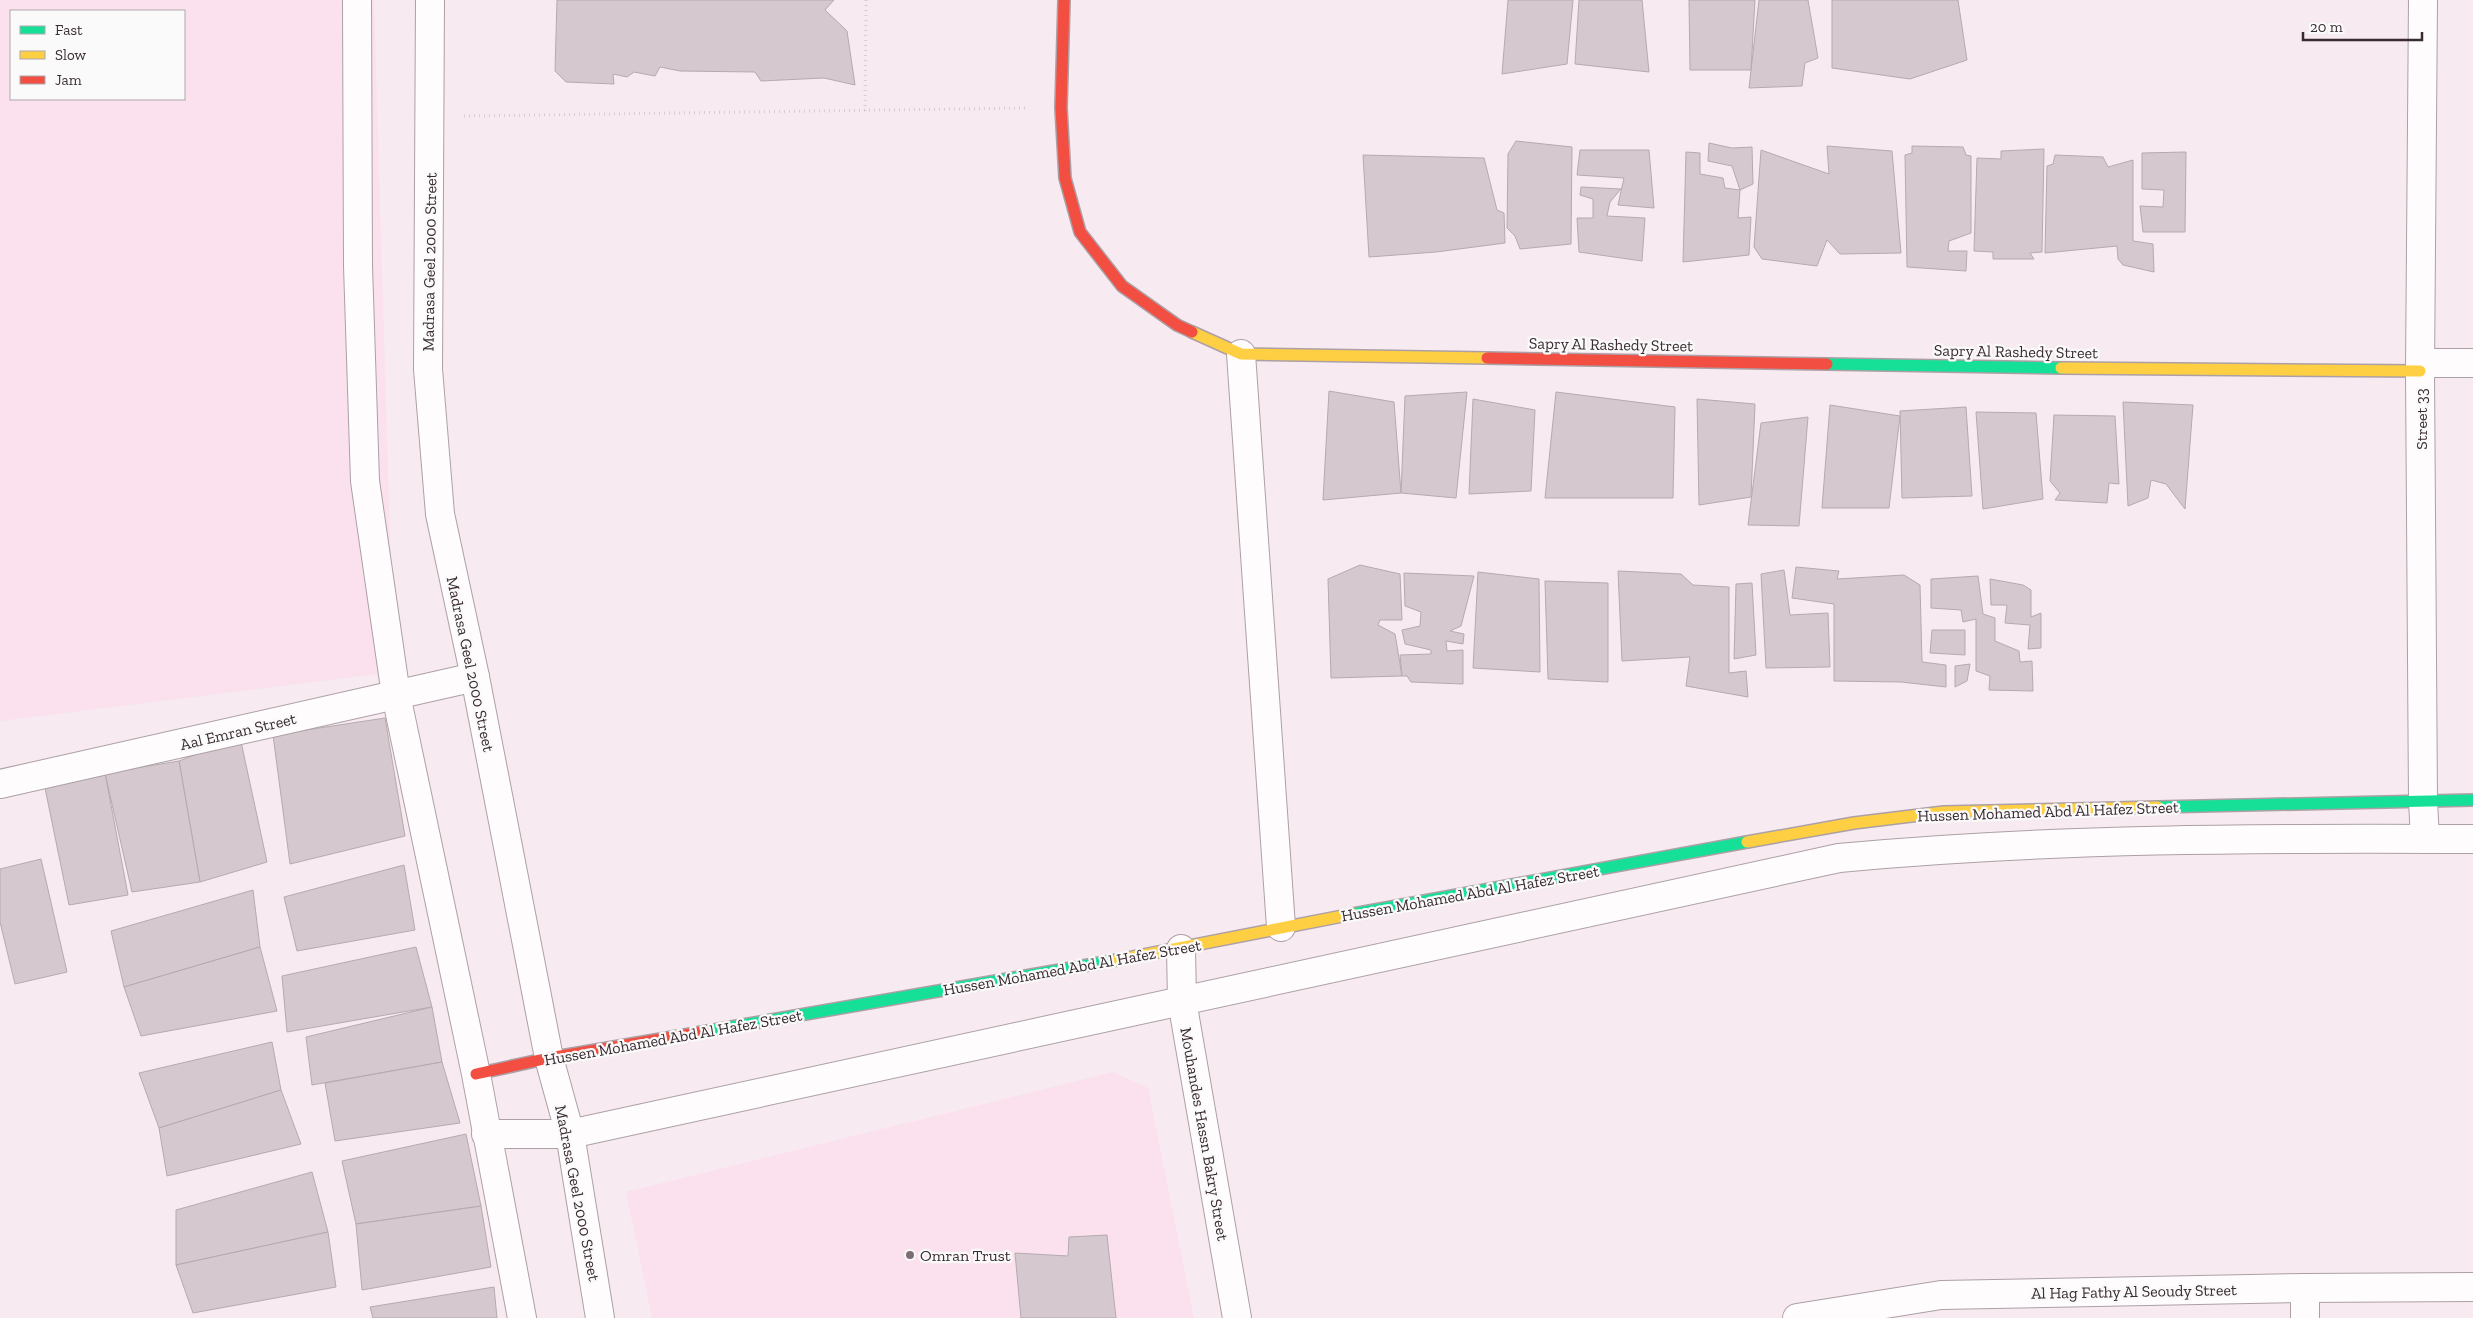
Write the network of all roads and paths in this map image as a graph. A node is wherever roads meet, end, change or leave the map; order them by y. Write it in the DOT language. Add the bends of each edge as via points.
graph roads {
  1 [pos="357,0"];
  2 [pos="430,0"];
  3 [pos="866,0"];
  4 [pos="1064,0"];
  5 [pos="2423,0"];
  6 [pos="1061,108"];
  7 [pos="865,111"];
  8 [pos="430,116"];
  9 [pos="1241,354"];
  10 [pos="2473,363"];
  11 [pos="2420,367"];
  12 [pos="475,677"];
  13 [pos="396,696"];
  14 [pos="0,784"];
  15 [pos="2473,800"];
  16 [pos="2423,801"];
  17 [pos="2425,839"];
  18 [pos="2473,839"];
  19 [pos="1281,928"];
  20 [pos="1181,949"];
  21 [pos="1182,1002"];
  22 [pos="549,1058"];
  23 [pos="476,1074"];
  24 [pos="486,1134"];
  25 [pos="570,1134"];
  26 [pos="2473,1287"];
  27 [pos="2305,1288"];
  28 [pos="522,1318"];
  29 [pos="600,1318"];
  30 [pos="1237,1318"];
  31 [pos="1797,1318"];
  32 [pos="2305,1318"];
  1 -- 13 [label="street" via="358,266 365,481"];
  2 -- 8 [label="street, Madrasa Geel 2000 Street"];
  3 -- 7 [label="path"];
  4 -- 6 [label="street, Sapry Al Rashedy Street"];
  5 -- 11 [label="street, Street 33"];
  6 -- 7 [label="path"];
  6 -- 9 [label="street, Sapry Al Rashedy Street" via="1065,178 1080,232 1122,286 1177,325"];
  7 -- 8 [label="path"];
  8 -- 12 [label="street, Madrasa Geel 2000 Street" via="428,379 440,514"];
  9 -- 11 [label="street, Sapry Al Rashedy Street" via="2225,371"];
  9 -- 19 [label="street"];
  10 -- 11 [label="street"];
  11 -- 16 [label="street, Street 33"];
  12 -- 13 [label="street, Aal Emran Street"];
  12 -- 22 [label="street, Madrasa Geel 2000 Street"];
  13 -- 14 [label="street, Aal Emran Street"];
  13 -- 23 [label="street"];
  15 -- 16 [label="street, Hussen Mohamed Abd Al Hafez Street"];
  16 -- 17 [label="street, Street 33"];
  16 -- 19 [label="street, Hussen Mohamed Abd Al Hafez Street" via="1944,812 1854,823"];
  17 -- 18 [label="street, Hussen Mohamed Abd Al Hafez Street"];
  17 -- 21 [label="street, Hussen Mohamed Abd Al Hafez Street" via="2220,839 1996,845 1840,858"];
  19 -- 20 [label="street, Hussen Mohamed Abd Al Hafez Street"];
  20 -- 21 [label="street, Mouhandes Hassn Bakry Street"];
  20 -- 22 [label="street, Hussen Mohamed Abd Al Hafez Street"];
  21 -- 25 [label="street, Hussen Mohamed Abd Al Hafez Street"];
  21 -- 30 [label="street, Mouhandes Hassn Bakry Street"];
  22 -- 23 [label="street, Hussen Mohamed Abd Al Hafez Street"];
  22 -- 25 [label="street, Madrasa Geel 2000 Street"];
  23 -- 24 [label="street"];
  24 -- 25 [label="street, Hussen Mohamed Abd Al Hafez Street"];
  24 -- 28 [label="street"];
  25 -- 29 [label="street, Madrasa Geel 2000 Street"];
  26 -- 27 [label="street, Al Hag Fathy Al Seoudy Street"];
  27 -- 31 [label="street, Al Hag Fathy Al Seoudy Street" via="1941,1295"];
  27 -- 32 [label="street"];
}
